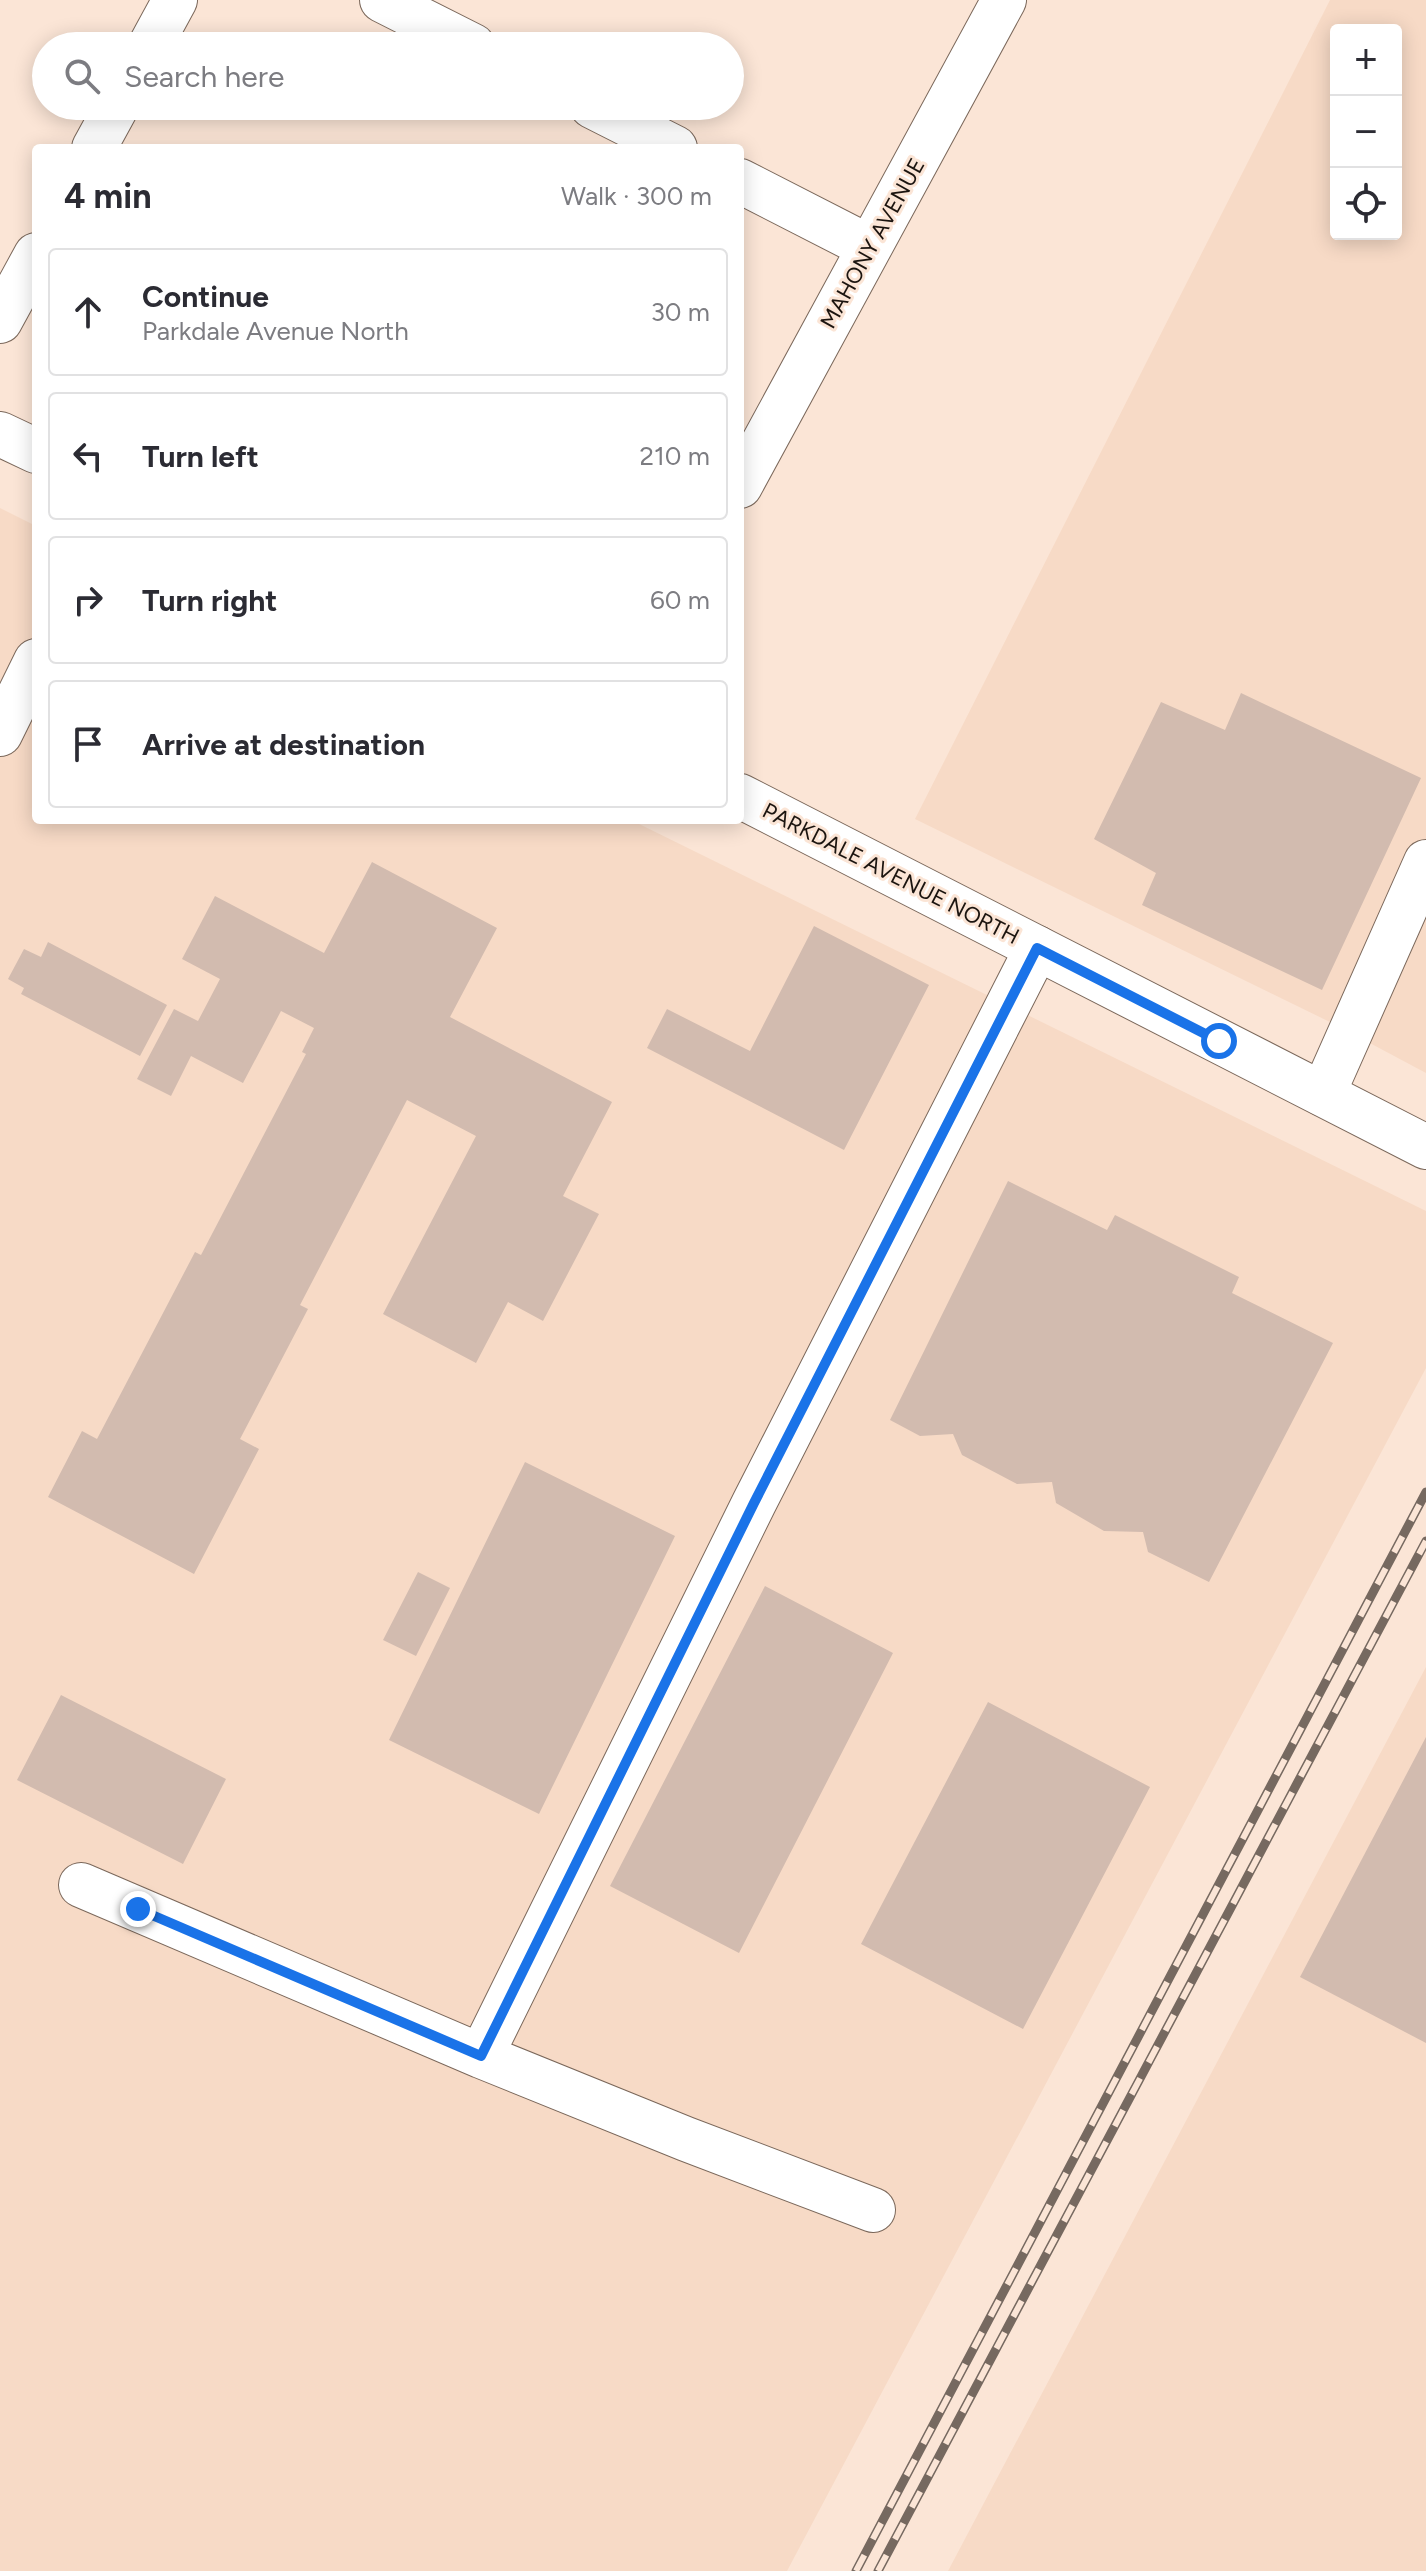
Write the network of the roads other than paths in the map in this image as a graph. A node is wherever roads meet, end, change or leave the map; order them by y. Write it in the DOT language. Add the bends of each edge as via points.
graph roads {
  1 [pos="175,0"];
  2 [pos="382,0"];
  3 [pos="1004,0"];
  4 [pos="158,32"];
  5 [pos="445,32"];
  6 [pos="109,120"];
  7 [pos="620,120"];
  8 [pos="96,144"];
  9 [pos="667,144"];
  10 [pos="744,183"];
  11 [pos="869,247"];
  12 [pos="32,262"];
  13 [pos="0,321"];
  14 [pos="0,434"];
  15 [pos="32,449"];
  16 [pos="744,479"];
  17 [pos="32,669"];
  18 [pos="0,734"];
  19 [pos="744,798"];
  20 [pos="1426,862"];
  21 [pos="1037,948"];
  22 [pos="1323,1094"];
  23 [pos="1426,1147"];
  24 [pos="81,1885"];
  25 [pos="481,2056"];
  26 [pos="873,2210"];
  1 -- 4 [label="street"];
  2 -- 5 [label="street"];
  3 -- 11 [label="street, MAHONY AVENUE"];
  6 -- 8 [label="street"];
  7 -- 9 [label="street"];
  10 -- 11 [label="street"];
  11 -- 16 [label="street, MAHONY AVENUE"];
  12 -- 13 [label="street"];
  14 -- 15 [label="street"];
  17 -- 18 [label="street"];
  19 -- 21 [label="street, PARKDALE AVENUE NORTH"];
  20 -- 22 [label="street"];
  21 -- 22 [label="street, PARKDALE AVENUE NORTH"];
  21 -- 25 [label="street" via="754,1503"];
  22 -- 23 [label="street, PARKDALE AVENUE NORTH"];
  24 -- 25 [label="street"];
  25 -- 26 [label="street"];
}
